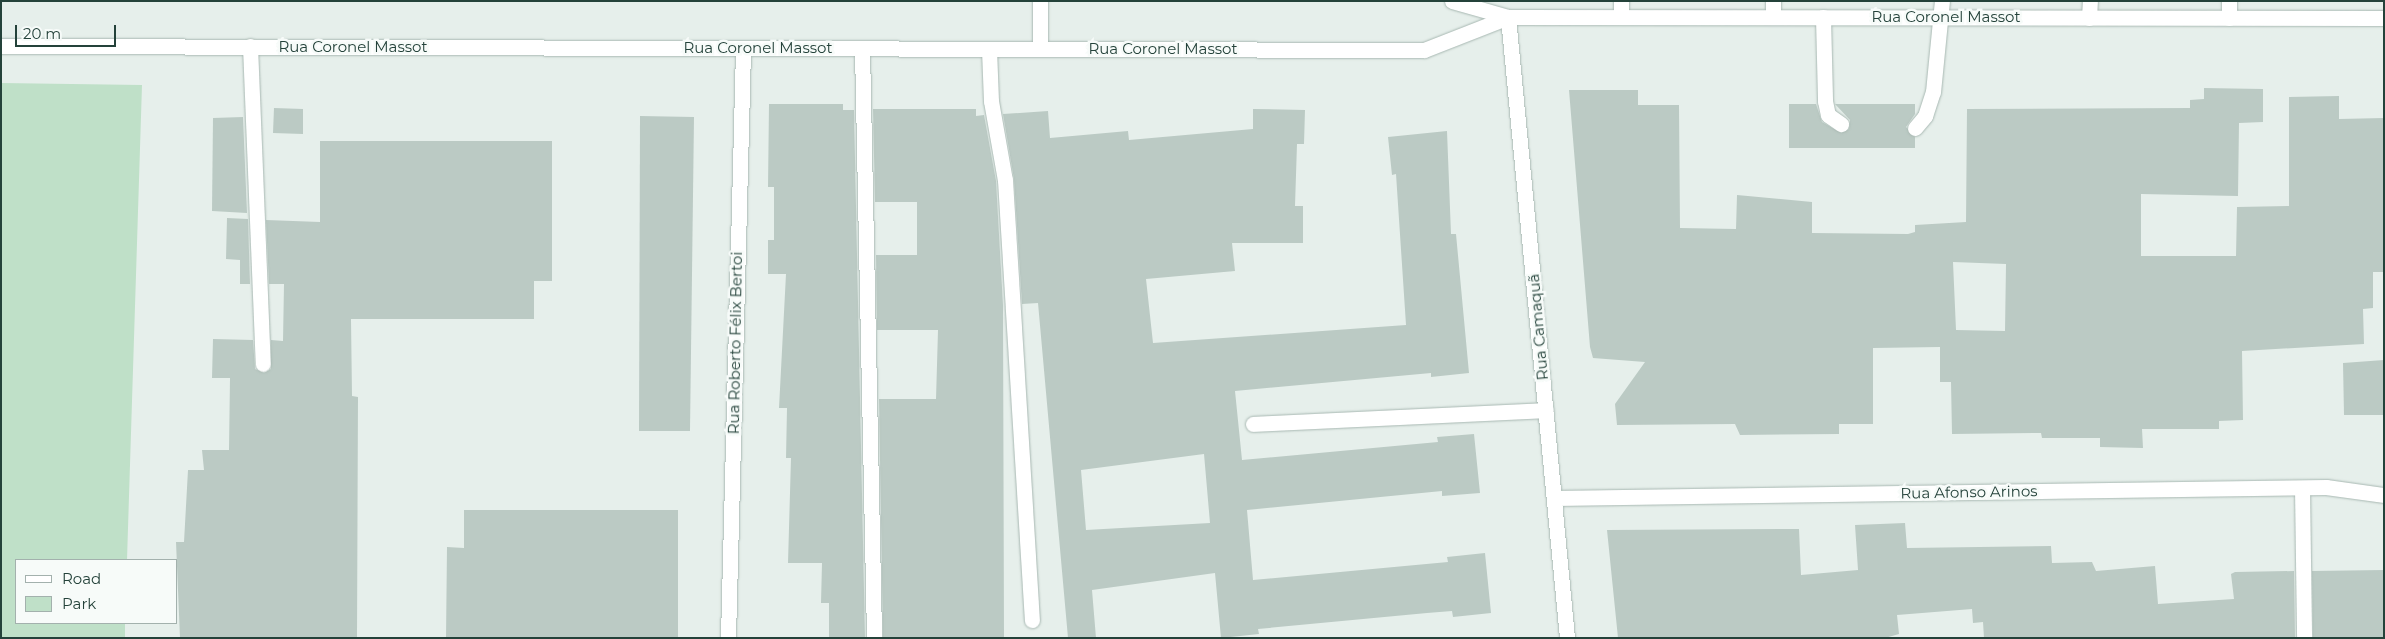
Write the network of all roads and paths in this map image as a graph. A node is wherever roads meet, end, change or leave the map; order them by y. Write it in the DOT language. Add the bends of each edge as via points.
graph roads {
  1 [pos="1040,1"];
  2 [pos="1452,1"];
  3 [pos="1621,1"];
  4 [pos="1773,1"];
  5 [pos="1942,1"];
  6 [pos="2090,1"];
  7 [pos="2229,1"];
  8 [pos="1508,17"];
  9 [pos="1621,17"];
  10 [pos="1773,17"];
  11 [pos="1823,17"];
  12 [pos="1941,17"];
  13 [pos="2089,18"];
  14 [pos="2229,18"];
  15 [pos="2384,18"];
  16 [pos="1,46"];
  17 [pos="250,46"];
  18 [pos="743,48"];
  19 [pos="862,48"];
  20 [pos="989,49"];
  21 [pos="1040,49"];
  22 [pos="1841,124"];
  23 [pos="1915,128"];
  24 [pos="263,364"];
  25 [pos="1546,410"];
  26 [pos="1253,424"];
  27 [pos="2302,488"];
  28 [pos="2384,495"];
  29 [pos="1554,498"];
  30 [pos="1032,620"];
  31 [pos="728,638"];
  32 [pos="874,638"];
  33 [pos="1567,638"];
  34 [pos="2304,638"];
  1 -- 21 [label="street"];
  2 -- 8 [label="street, Rua Coronel Massot"];
  3 -- 9 [label="street"];
  4 -- 10 [label="street"];
  5 -- 12 [label="street"];
  6 -- 13 [label="street"];
  7 -- 14 [label="street"];
  8 -- 9 [label="street, Rua Coronel Massot"];
  8 -- 21 [label="street, Rua Coronel Massot" via="1424,50"];
  8 -- 25 [label="street, Rua Camaquã"];
  9 -- 10 [label="street, Rua Coronel Massot"];
  10 -- 11 [label="street, Rua Coronel Massot"];
  11 -- 12 [label="street, Rua Coronel Massot"];
  11 -- 22 [label="street" via="1825,101 1828,115"];
  12 -- 13 [label="street, Rua Coronel Massot"];
  12 -- 23 [label="street" via="1933,92 1924,116"];
  13 -- 14 [label="street, Rua Coronel Massot"];
  14 -- 15 [label="street, Rua Coronel Massot"];
  16 -- 17 [label="street, Rua Coronel Massot"];
  17 -- 18 [label="street, Rua Coronel Massot"];
  17 -- 24 [label="street"];
  18 -- 19 [label="street, Rua Coronel Massot"];
  18 -- 31 [label="street, Rua Roberto Félix Bertoi"];
  19 -- 20 [label="street, Rua Coronel Massot"];
  19 -- 32 [label="street"];
  20 -- 21 [label="street, Rua Coronel Massot"];
  20 -- 30 [label="street" via="991,101 1005,180"];
  25 -- 26 [label="street"];
  25 -- 29 [label="street, Rua Camaquã"];
  27 -- 28 [label="street, Rua Afonso Arinos"];
  27 -- 29 [label="street, Rua Afonso Arinos"];
  27 -- 34 [label="street"];
  29 -- 33 [label="street, Rua Camaquã"];
}
